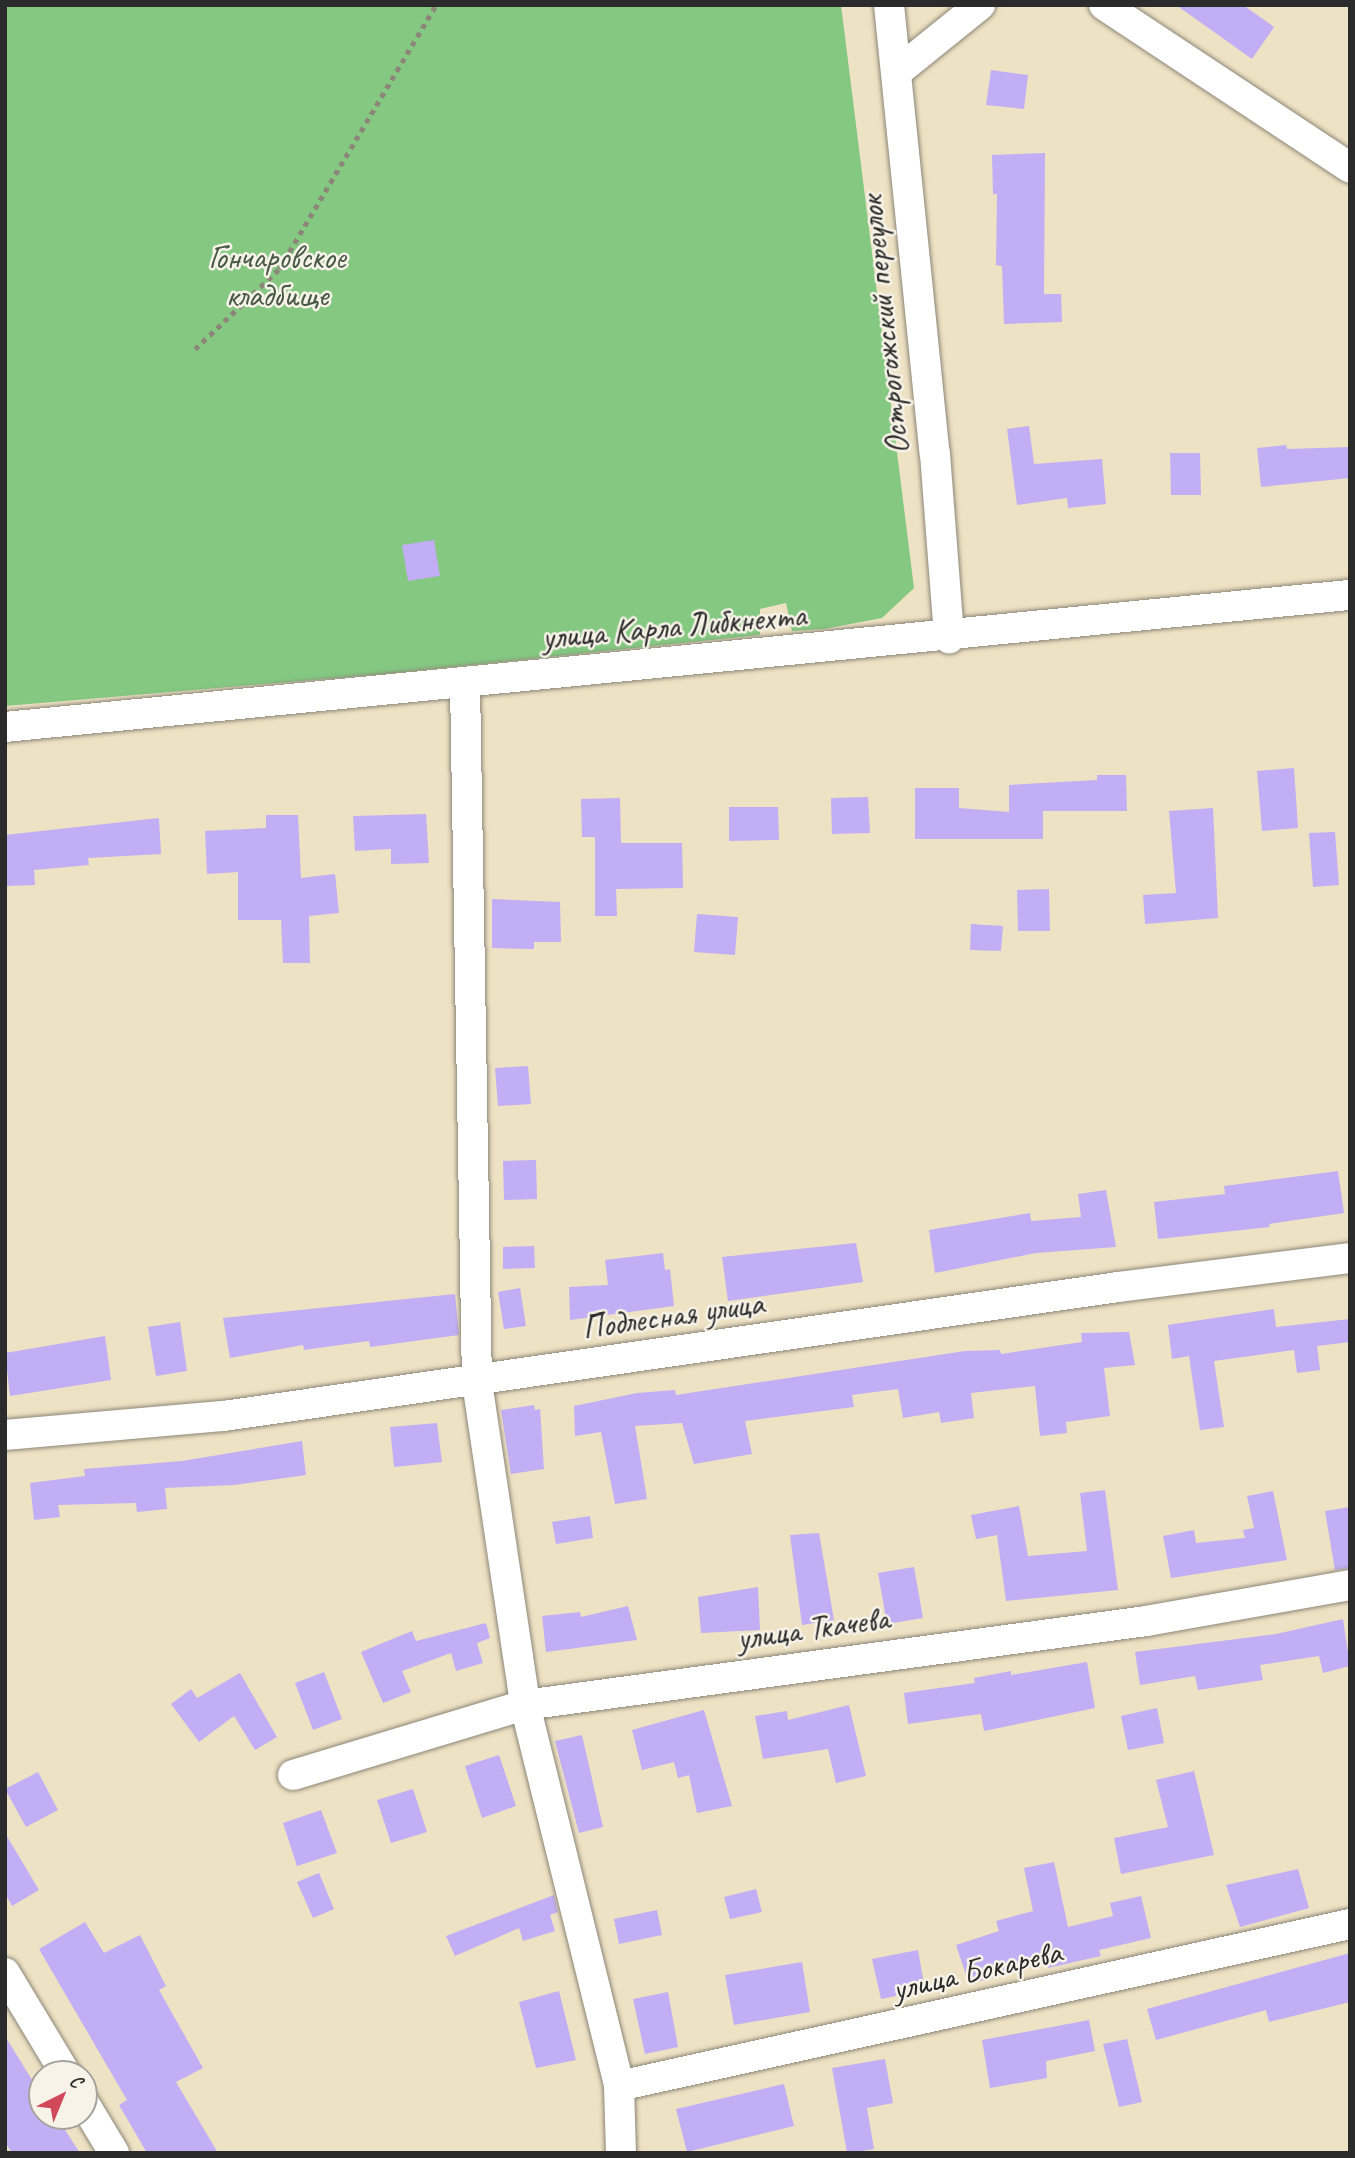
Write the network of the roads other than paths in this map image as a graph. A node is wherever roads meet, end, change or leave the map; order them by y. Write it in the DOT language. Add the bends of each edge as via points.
graph roads {
  1 [pos="889,5"];
  2 [pos="980,5"];
  3 [pos="1104,5"];
  4 [pos="897,72"];
  5 [pos="1350,168"];
  6 [pos="1350,595"];
  7 [pos="949,638"];
  8 [pos="465,683"];
  9 [pos="5,727"];
  10 [pos="1350,1258"];
  11 [pos="477,1382"];
  12 [pos="5,1435"];
  13 [pos="1350,1585"];
  14 [pos="525,1704"];
  15 [pos="293,1775"];
  16 [pos="1350,1924"];
  17 [pos="5,1973"];
  18 [pos="58,2060"];
  19 [pos="619,2086"];
  20 [pos="98,2126"];
  21 [pos="114,2153"];
  22 [pos="621,2153"];
  1 -- 4 [label="street, Острогожский переулок"];
  2 -- 4 [label="street"];
  3 -- 5 [label="street"];
  4 -- 7 [label="street, Острогожский переулок"];
  6 -- 7 [label="street, улица Карла Либкнехта"];
  7 -- 8 [label="street, улица Карла Либкнехта"];
  8 -- 9 [label="street, улица Карла Либкнехта"];
  8 -- 11 [label="street"];
  10 -- 11 [label="street, Подлесная улица" via="1118,1287"];
  11 -- 12 [label="street, Подлесная улица" via="224,1416"];
  11 -- 14 [label="street"];
  13 -- 14 [label="street, улица Ткачева" via="1146,1621"];
  14 -- 15 [label="street, улица Ткачева"];
  14 -- 19 [label="street"];
  16 -- 19 [label="street, улица Бокарева"];
  17 -- 18 [label="street"];
  19 -- 22 [label="street"];
  20 -- 21 [label="street"];
}
